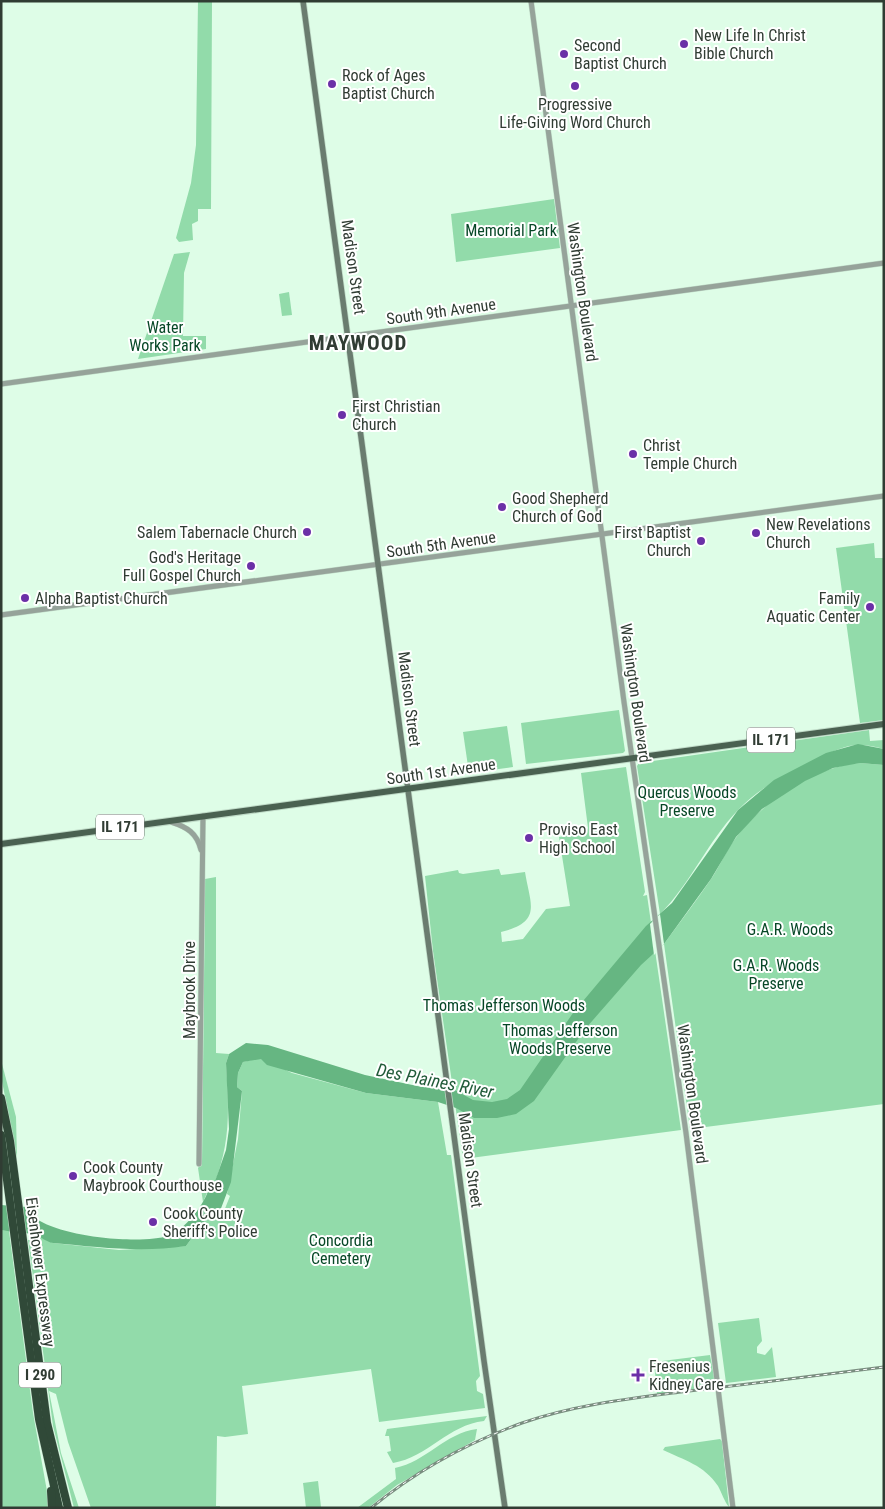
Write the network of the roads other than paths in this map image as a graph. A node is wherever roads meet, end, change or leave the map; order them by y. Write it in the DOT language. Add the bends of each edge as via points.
graph roads {
  1 [pos="303,1"];
  2 [pos="531,1"];
  3 [pos="884,263"];
  4 [pos="573,306"];
  5 [pos="349,336"];
  6 [pos="1,384"];
  7 [pos="884,496"];
  8 [pos="603,534"];
  9 [pos="379,565"];
  10 [pos="1,615"];
  11 [pos="884,724"];
  12 [pos="632,759"];
  13 [pos="408,790"];
  14 [pos="203,816"];
  15 [pos="169,821"];
  16 [pos="1,844"];
  17 [pos="203,860"];
  18 [pos="1,1098"];
  19 [pos="1,1135"];
  20 [pos="199,1164"];
  21 [pos="15,1206"];
  22 [pos="19,1240"];
  23 [pos="52,1482"];
  24 [pos="52,1508"];
  25 [pos="59,1508"];
  26 [pos="68,1508"];
  27 [pos="503,1508"];
  28 [pos="734,1508"];
  1 -- 5 [label="main road, Madison Street"];
  2 -- 4 [label="street, Washington Boulevard"];
  3 -- 4 [label="street, South 9th Avenue"];
  4 -- 5 [label="street, South 9th Avenue"];
  4 -- 8 [label="street, Washington Boulevard"];
  5 -- 6 [label="street, South 9th Avenue"];
  5 -- 9 [label="main road, Madison Street"];
  7 -- 8 [label="street, South 5th Avenue"];
  8 -- 9 [label="street, South 5th Avenue"];
  8 -- 12 [label="street, Washington Boulevard"];
  9 -- 10 [label="street, South 5th Avenue"];
  9 -- 13 [label="main road, Madison Street"];
  11 -- 12 [label="main road, South 1st Avenue / IL 171"];
  12 -- 13 [label="main road, South 1st Avenue / IL 171"];
  12 -- 28 [label="street, Washington Boulevard"];
  13 -- 14 [label="main road, South 1st Avenue / IL 171"];
  13 -- 27 [label="main road, Madison Street"];
  14 -- 15 [label="main road, South 1st Avenue / IL 171"];
  14 -- 17 [label="street, Maybrook Drive"];
  15 -- 16 [label="main road, South 1st Avenue / IL 171"];
  15 -- 17 [label="street" via="191,831 199,842"];
  17 -- 20 [label="street, Maybrook Drive"];
  18 -- 21 [label="highway, Eisenhower Expressway / I 290"];
  19 -- 21 [label="highway, Eisenhower Expressway / I 290"];
  21 -- 22 [label="highway, Eisenhower Expressway / I 290"];
  22 -- 23 [label="highway, Eisenhower Expressway / I 290" via="39,1419"];
  22 -- 26 [label="highway, Eisenhower Expressway / I 290" via="47,1423"];
  23 -- 24 [label="highway"];
  23 -- 25 [label="highway, Eisenhower Expressway / I 290"];
}
